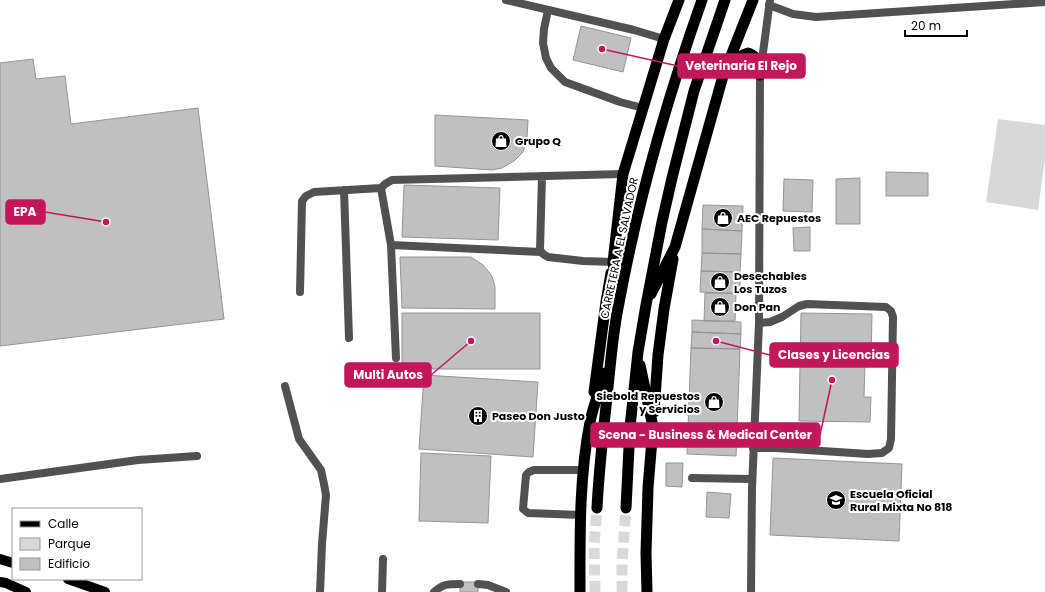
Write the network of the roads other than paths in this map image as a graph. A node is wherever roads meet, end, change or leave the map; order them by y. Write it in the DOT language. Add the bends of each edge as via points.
graph roads {
  1 [pos="506,0"];
  2 [pos="679,0"];
  3 [pos="702,0"];
  4 [pos="725,0"];
  5 [pos="753,0"];
  6 [pos="769,2"];
  7 [pos="1045,2"];
  8 [pos="548,10"];
  9 [pos="664,39"];
  10 [pos="760,75"];
  11 [pos="723,76"];
  12 [pos="643,108"];
  13 [pos="623,174"];
  14 [pos="542,176"];
  15 [pos="381,188"];
  16 [pos="344,190"];
  17 [pos="391,245"];
  18 [pos="676,247"];
  19 [pos="541,252"];
  20 [pos="613,262"];
  21 [pos="300,292"];
  22 [pos="618,304"];
  23 [pos="646,305"];
  24 [pos="759,322"];
  25 [pos="349,338"];
  26 [pos="612,349"];
  27 [pos="638,352"];
  28 [pos="396,358"];
  29 [pos="284,386"];
  30 [pos="590,421"];
  31 [pos="653,427"];
  32 [pos="753,448"];
  33 [pos="197,456"];
  34 [pos="583,470"];
  35 [pos="692,478"];
  36 [pos="0,479"];
  37 [pos="752,479"];
  38 [pos="597,508"];
  39 [pos="626,508"];
  40 [pos="581,515"];
  41 [pos="0,559"];
  42 [pos="383,559"];
  43 [pos="12,563"];
  44 [pos="71,580"];
  45 [pos="0,582"];
  46 [pos="460,584"];
  47 [pos="478,584"];
  48 [pos="26,592"];
  49 [pos="105,592"];
  50 [pos="320,592"];
  51 [pos="382,592"];
  52 [pos="434,592"];
  53 [pos="506,592"];
  54 [pos="580,592"];
  55 [pos="647,592"];
  56 [pos="751,592"];
  1 -- 8 [label="street"];
  2 -- 9 [label="highway"];
  3 -- 22 [label="highway, CARRETERA A EL SALVADOR" via="660,129"];
  4 -- 23 [label="highway" via="694,91 662,222"];
  5 -- 11 [label="highway"];
  6 -- 7 [label="street" via="793,14 816,17"];
  6 -- 10 [label="street"];
  8 -- 9 [label="street"];
  8 -- 12 [label="street" via="543,43 551,68 565,82"];
  9 -- 12 [label="highway"];
  10 -- 11 [label="highway" via="756,58 748,53 738,57"];
  10 -- 24 [label="street"];
  11 -- 18 [label="highway"];
  12 -- 13 [label="highway"];
  13 -- 14 [label="street"];
  13 -- 20 [label="highway"];
  14 -- 15 [label="street" via="392,180"];
  14 -- 19 [label="street"];
  15 -- 16 [label="street"];
  15 -- 17 [label="street"];
  16 -- 21 [label="street" via="314,192 302,201"];
  16 -- 25 [label="street"];
  17 -- 19 [label="street"];
  17 -- 28 [label="street"];
  18 -- 23 [label="highway"];
  18 -- 31 [label="highway" via="658,355"];
  19 -- 20 [label="street" via="548,257"];
  20 -- 22 [label="highway"];
  20 -- 30 [label="highway"];
  22 -- 26 [label="highway, CARRETERA A EL SALVADOR"];
  23 -- 27 [label="highway"];
  24 -- 32 [label="street"];
  24 -- 32 [label="street" via="770,322 807,304 886,307 891,311 891,438 889,448 882,453"];
  26 -- 30 [label="highway"];
  26 -- 38 [label="highway, CARRETERA A EL SALVADOR"];
  27 -- 31 [label="highway"];
  27 -- 39 [label="highway" via="630,427"];
  29 -- 50 [label="street" via="299,438 321,470 326,495"];
  30 -- 34 [label="highway"];
  31 -- 55 [label="highway" via="648,488"];
  32 -- 37 [label="street"];
  33 -- 36 [label="street" via="138,460"];
  34 -- 40 [label="highway"];
  34 -- 40 [label="street" via="529,472 526,476 523,510 528,513"];
  35 -- 37 [label="street"];
  37 -- 56 [label="street"];
  40 -- 54 [label="highway"];
  41 -- 43 [label="main road"];
  42 -- 51 [label="street"];
  44 -- 49 [label="main road"];
  45 -- 48 [label="main road"];
  46 -- 52 [label="street" via="447,584"];
  47 -- 53 [label="street"];
}
